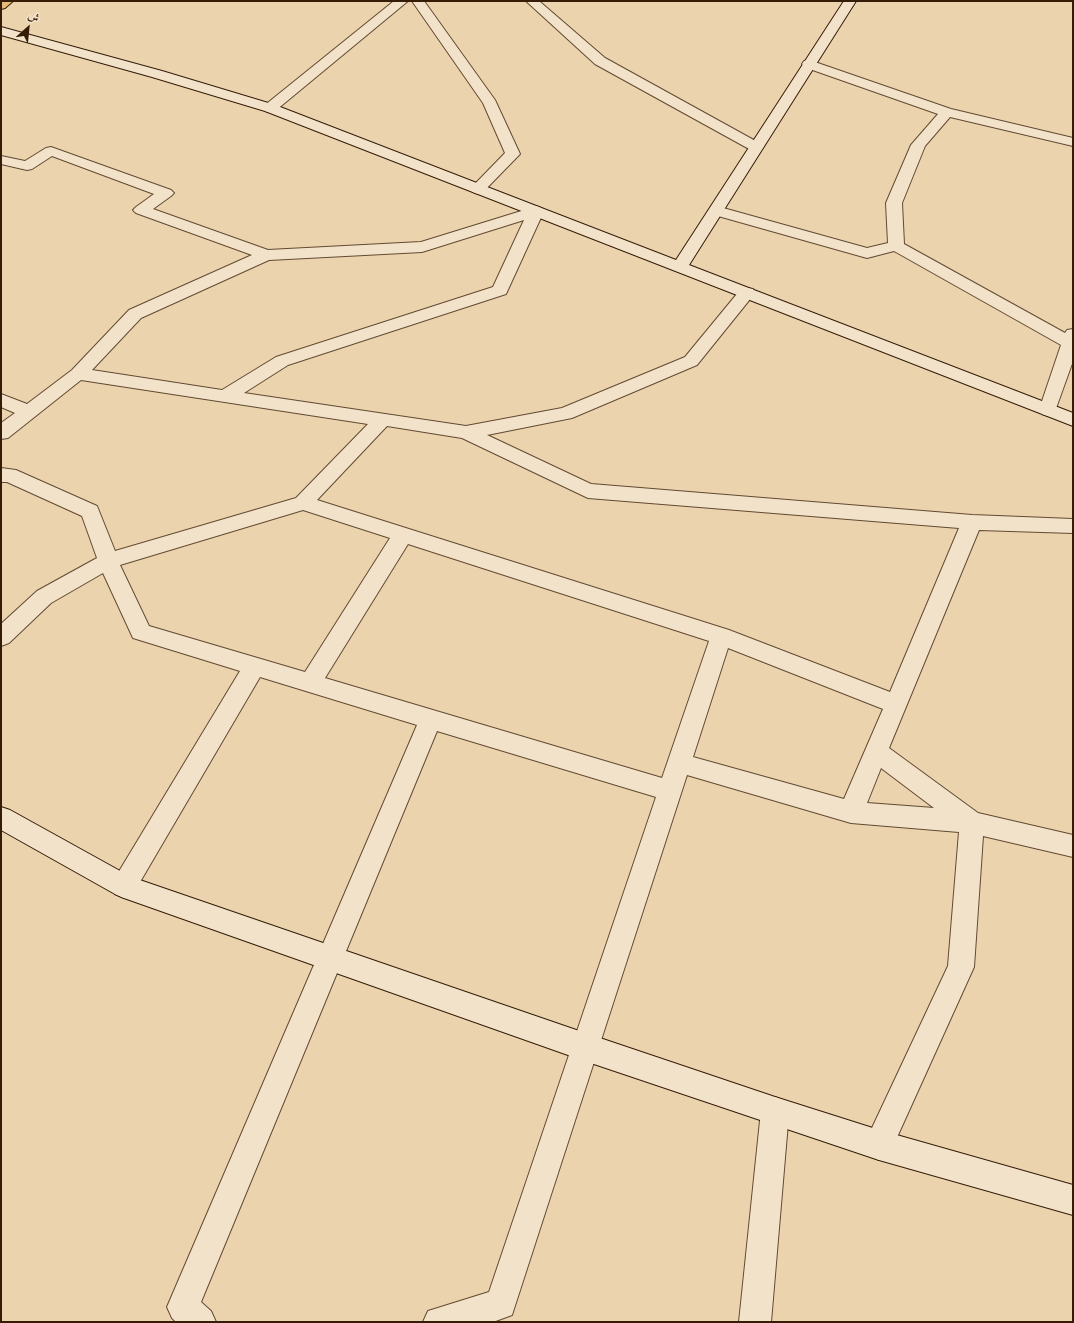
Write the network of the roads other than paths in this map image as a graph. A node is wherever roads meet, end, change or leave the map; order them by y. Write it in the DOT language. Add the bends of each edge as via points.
graph roads {
  1 [pos="7,1"];
  2 [pos="402,1"];
  3 [pos="418,1"];
  4 [pos="532,1"];
  5 [pos="850,1"];
  6 [pos="1,5"];
  7 [pos="1,31"];
  8 [pos="809,64"];
  9 [pos="270,108"];
  10 [pos="947,112"];
  11 [pos="1073,142"];
  12 [pos="756,147"];
  13 [pos="1,160"];
  14 [pos="478,189"];
  15 [pos="536,211"];
  16 [pos="716,211"];
  17 [pos="896,246"];
  18 [pos="266,255"];
  19 [pos="680,267"];
  20 [pos="747,294"];
  21 [pos="1072,338"];
  22 [pos="78,374"];
  23 [pos="225,396"];
  24 [pos="1,400"];
  25 [pos="1048,410"];
  26 [pos="28,412"];
  27 [pos="382,420"];
  28 [pos="1073,420"];
  29 [pos="466,432"];
  30 [pos="1,433"];
  31 [pos="1,475"];
  32 [pos="303,503"];
  33 [pos="972,522"];
  34 [pos="1073,526"];
  35 [pos="404,535"];
  36 [pos="108,561"];
  37 [pos="721,636"];
  38 [pos="1,637"];
  39 [pos="255,666"];
  40 [pos="311,682"];
  41 [pos="895,704"];
  42 [pos="431,719"];
  43 [pos="876,751"];
  44 [pos="679,763"];
  45 [pos="669,791"];
  46 [pos="850,812"];
  47 [pos="1,818"];
  48 [pos="972,822"];
  49 [pos="1073,846"];
  50 [pos="124,886"];
  51 [pos="331,958"];
  52 [pos="585,1047"];
  53 [pos="775,1111"];
  54 [pos="879,1145"];
  55 [pos="1073,1200"];
  56 [pos="200,1322"];
  57 [pos="439,1322"];
  58 [pos="755,1322"];
  1 -- 6 [label="main road"];
  2 -- 9 [label="street"];
  3 -- 14 [label="street" via="490,103 513,154"];
  4 -- 12 [label="street" via="600,61"];
  5 -- 8 [label="street"];
  7 -- 9 [label="street"];
  8 -- 10 [label="street"];
  8 -- 12 [label="street"];
  9 -- 14 [label="street"];
  10 -- 11 [label="street"];
  10 -- 17 [label="street" via="918,145 894,203"];
  12 -- 16 [label="street"];
  13 -- 18 [label="street" via="27,166 50,151 166,193 141,210"];
  14 -- 15 [label="street"];
  15 -- 18 [label="street" via="422,247"];
  15 -- 19 [label="street"];
  15 -- 23 [label="street" via="500,290 282,360"];
  16 -- 17 [label="street" via="867,252"];
  16 -- 19 [label="street"];
  17 -- 21 [label="street"];
  18 -- 22 [label="street" via="135,314"];
  19 -- 20 [label="street"];
  20 -- 25 [label="street"];
  20 -- 29 [label="street" via="691,361 566,414"];
  21 -- 25 [label="street"];
  22 -- 23 [label="street"];
  22 -- 26 [label="street"];
  23 -- 27 [label="street"];
  24 -- 26 [label="street"];
  25 -- 28 [label="street"];
  26 -- 30 [label="street"];
  27 -- 29 [label="street"];
  27 -- 32 [label="street"];
  29 -- 33 [label="street" via="588,491"];
  31 -- 36 [label="street" via="9,475 90,511"];
  32 -- 35 [label="street"];
  32 -- 36 [label="street"];
  33 -- 34 [label="street"];
  33 -- 41 [label="street"];
  35 -- 37 [label="street"];
  35 -- 40 [label="street"];
  36 -- 38 [label="street" via="44,597"];
  36 -- 39 [label="street" via="141,632"];
  37 -- 41 [label="street"];
  37 -- 44 [label="street"];
  39 -- 40 [label="street"];
  39 -- 50 [label="street"];
  40 -- 42 [label="street"];
  41 -- 43 [label="street"];
  42 -- 45 [label="street"];
  42 -- 51 [label="street"];
  43 -- 46 [label="street"];
  43 -- 48 [label="street"];
  44 -- 45 [label="street"];
  44 -- 46 [label="street"];
  45 -- 52 [label="street"];
  46 -- 48 [label="street"];
  47 -- 50 [label="street"];
  48 -- 49 [label="street"];
  48 -- 54 [label="street" via="962,967"];
  50 -- 51 [label="street"];
  51 -- 52 [label="street"];
  51 -- 56 [label="street" via="183,1307"];
  52 -- 53 [label="street"];
  52 -- 57 [label="street" via="501,1304"];
  53 -- 54 [label="street"];
  53 -- 58 [label="street"];
  54 -- 55 [label="street"];
}
